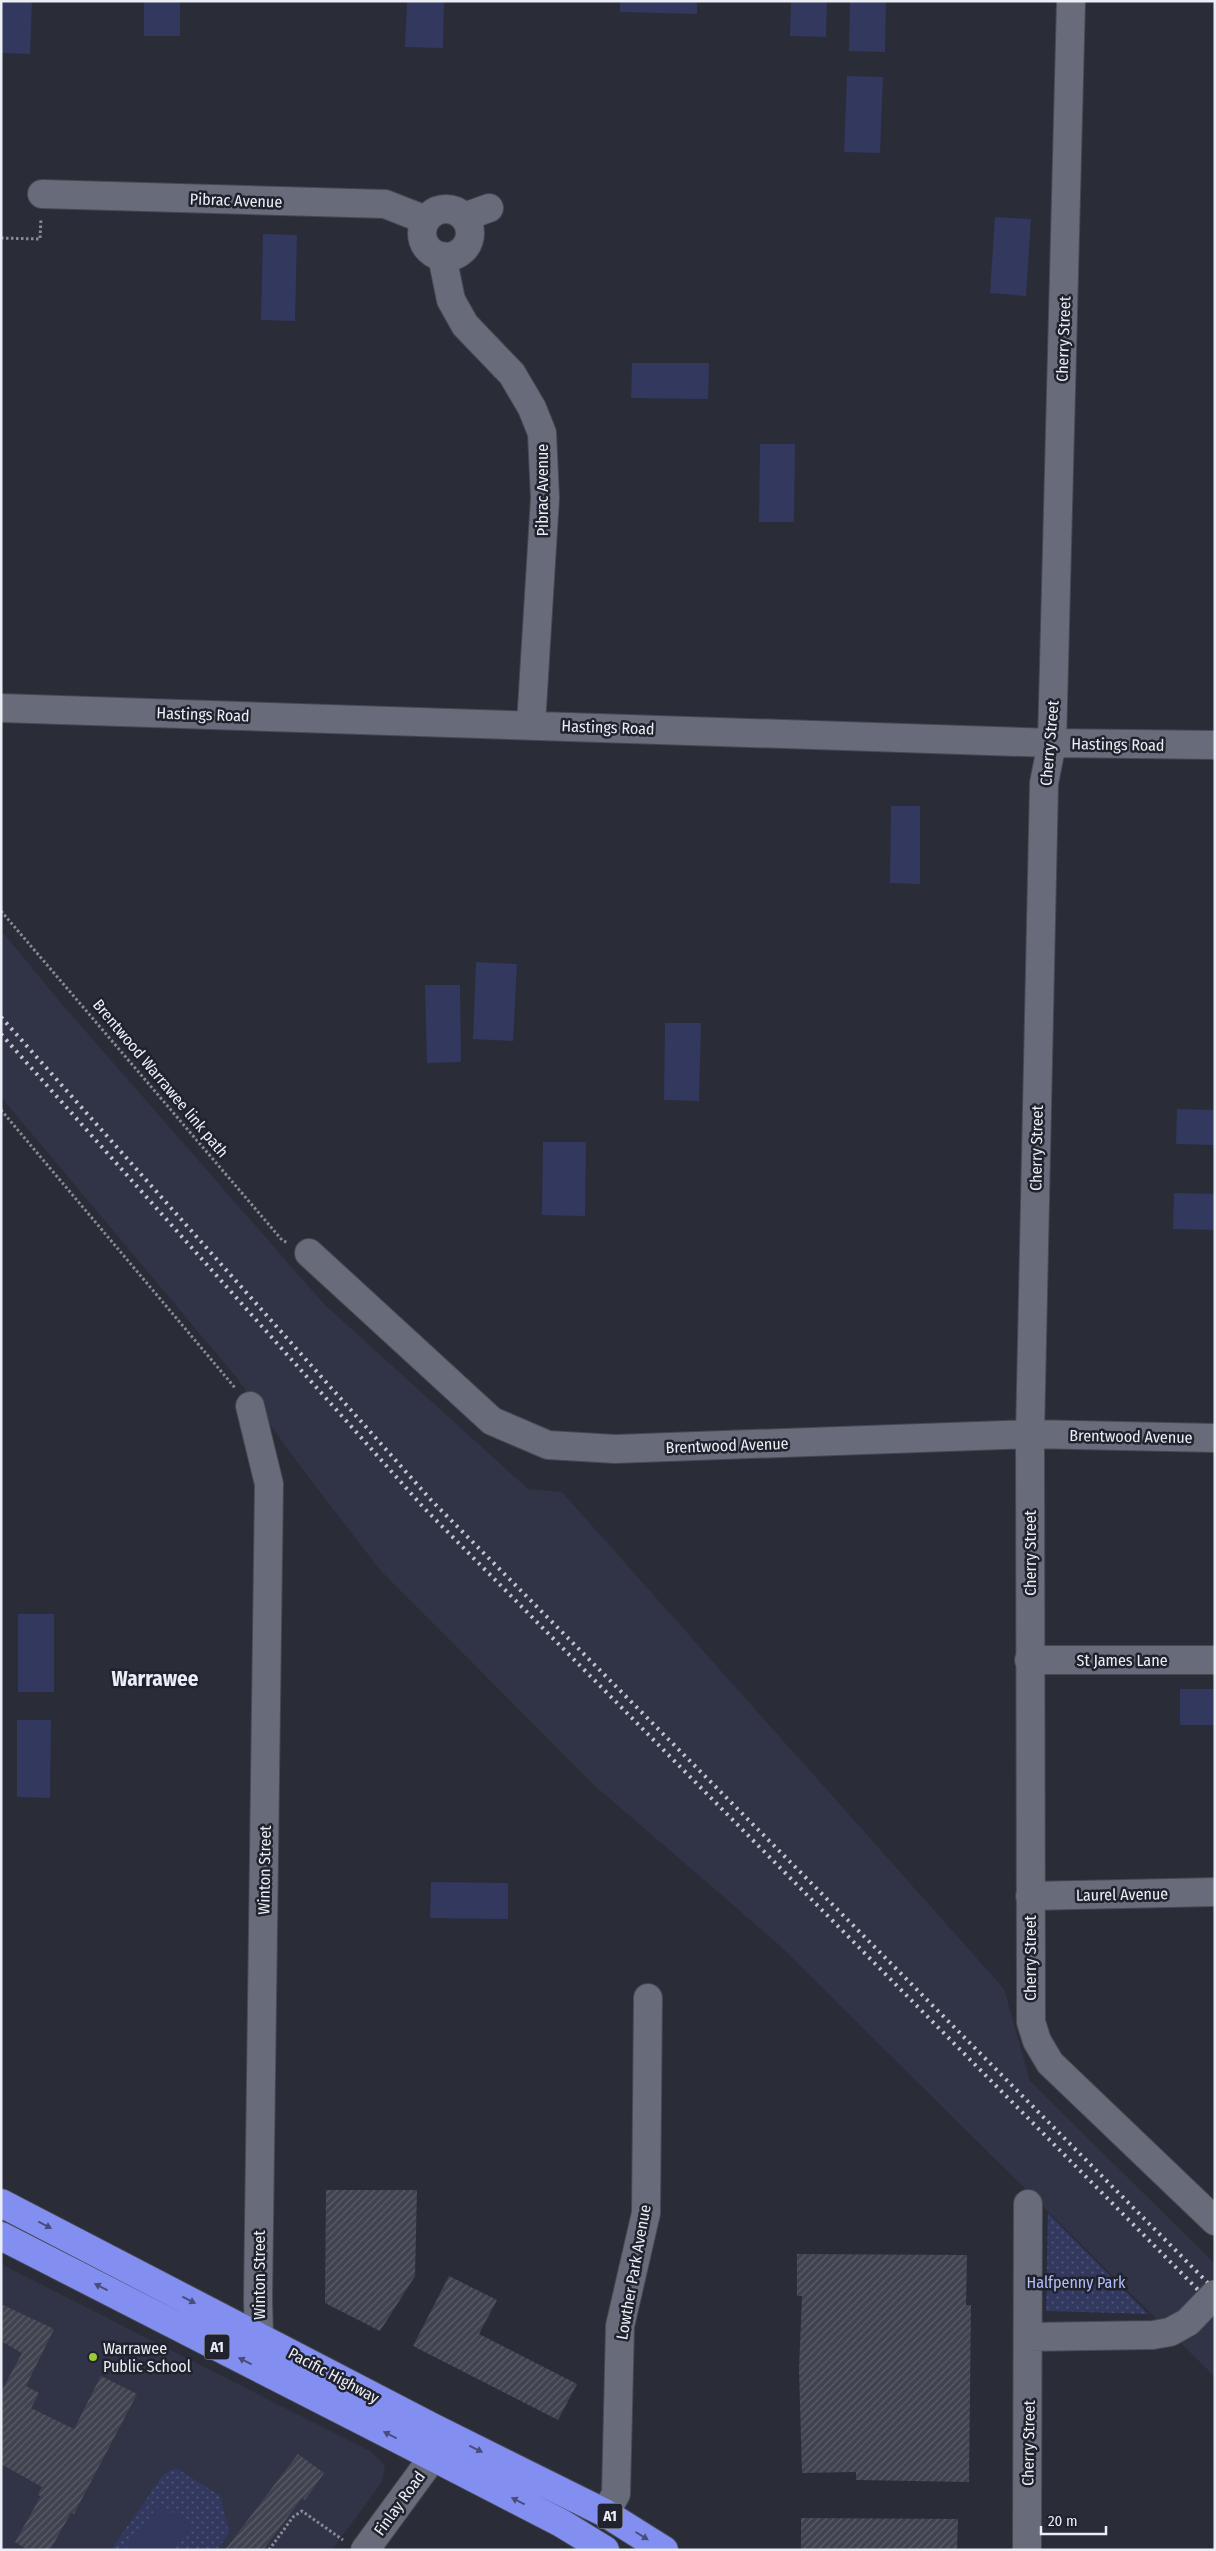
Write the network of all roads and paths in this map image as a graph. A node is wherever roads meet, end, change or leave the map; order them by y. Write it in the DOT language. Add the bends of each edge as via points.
graph roads {
  1 [pos="1071,1"];
  2 [pos="42,194"];
  3 [pos="426,220"];
  4 [pos="1,238"];
  5 [pos="442,256"];
  6 [pos="1,708"];
  7 [pos="531,724"];
  8 [pos="1052,743"];
  9 [pos="1215,745"];
  10 [pos="1,911"];
  11 [pos="1,1110"];
  12 [pos="309,1253"];
  13 [pos="250,1406"];
  14 [pos="1030,1434"];
  15 [pos="1215,1438"];
  16 [pos="1030,1660"];
  17 [pos="1215,1660"];
  18 [pos="1215,1892"];
  19 [pos="1030,1896"];
  20 [pos="648,1998"];
  21 [pos="1,2203"];
  22 [pos="1028,2204"];
  23 [pos="1215,2221"];
  24 [pos="1,2236"];
  25 [pos="1215,2294"];
  26 [pos="259,2336"];
  27 [pos="1030,2337"];
  28 [pos="434,2457"];
  29 [pos="605,2513"];
  30 [pos="358,2547"];
  31 [pos="269,2550"];
  32 [pos="605,2550"];
  33 [pos="664,2550"];
  34 [pos="1027,2550"];
  1 -- 8 [label="street, Cherry Street"];
  2 -- 3 [label="street, Pibrac Avenue" via="385,204"];
  2 -- 4 [label="path" via="40,239"];
  3 -- 5 [label="street" via="422,235 424,242"];
  3 -- 5 [label="street" via="435,212 448,209 477,212 468,242 460,252"];
  5 -- 7 [label="street, Pibrac Avenue" via="451,300 465,325 512,374 542,433 545,498"];
  6 -- 7 [label="street, Hastings Road"];
  7 -- 8 [label="street, Hastings Road"];
  8 -- 9 [label="street, Hastings Road"];
  8 -- 14 [label="street, Cherry Street" via="1044,783"];
  10 -- 12 [label="path, Brentwood Warrawee link path" via="282,1240"];
  11 -- 13 [label="path"];
  12 -- 14 [label="street, Brentwood Avenue" via="492,1421 548,1444 615,1449"];
  13 -- 26 [label="street, Winton Street" via="269,1484"];
  14 -- 15 [label="street, Brentwood Avenue"];
  14 -- 16 [label="street, Cherry Street"];
  16 -- 17 [label="street, St James Lane"];
  16 -- 19 [label="street, Cherry Street"];
  18 -- 19 [label="street, Laurel Avenue"];
  19 -- 23 [label="street, Cherry Street" via="1030,2013 1037,2041 1050,2063"];
  20 -- 29 [label="street, Lowther Park Avenue" via="646,2213 620,2326 616,2494"];
  21 -- 26 [label="highway, Pacific Highway / A1, one-way"];
  22 -- 27 [label="street, Cherry Street"];
  28 -- 24 [label="highway, Pacific Highway / A1, one-way"];
  25 -- 27 [label="street, bridge" via="1188,2322 1170,2332"];
  26 -- 29 [label="highway, Pacific Highway / A1, one-way"];
  27 -- 34 [label="street, Cherry Street"];
  28 -- 30 [label="street, Finlay Road"];
  32 -- 28 [label="highway, Pacific Highway / A1, one-way" via="561,2523"];
  29 -- 33 [label="highway, Pacific Highway / A1, one-way"];
  30 -- 31 [label="path" via="302,2511"];
}
